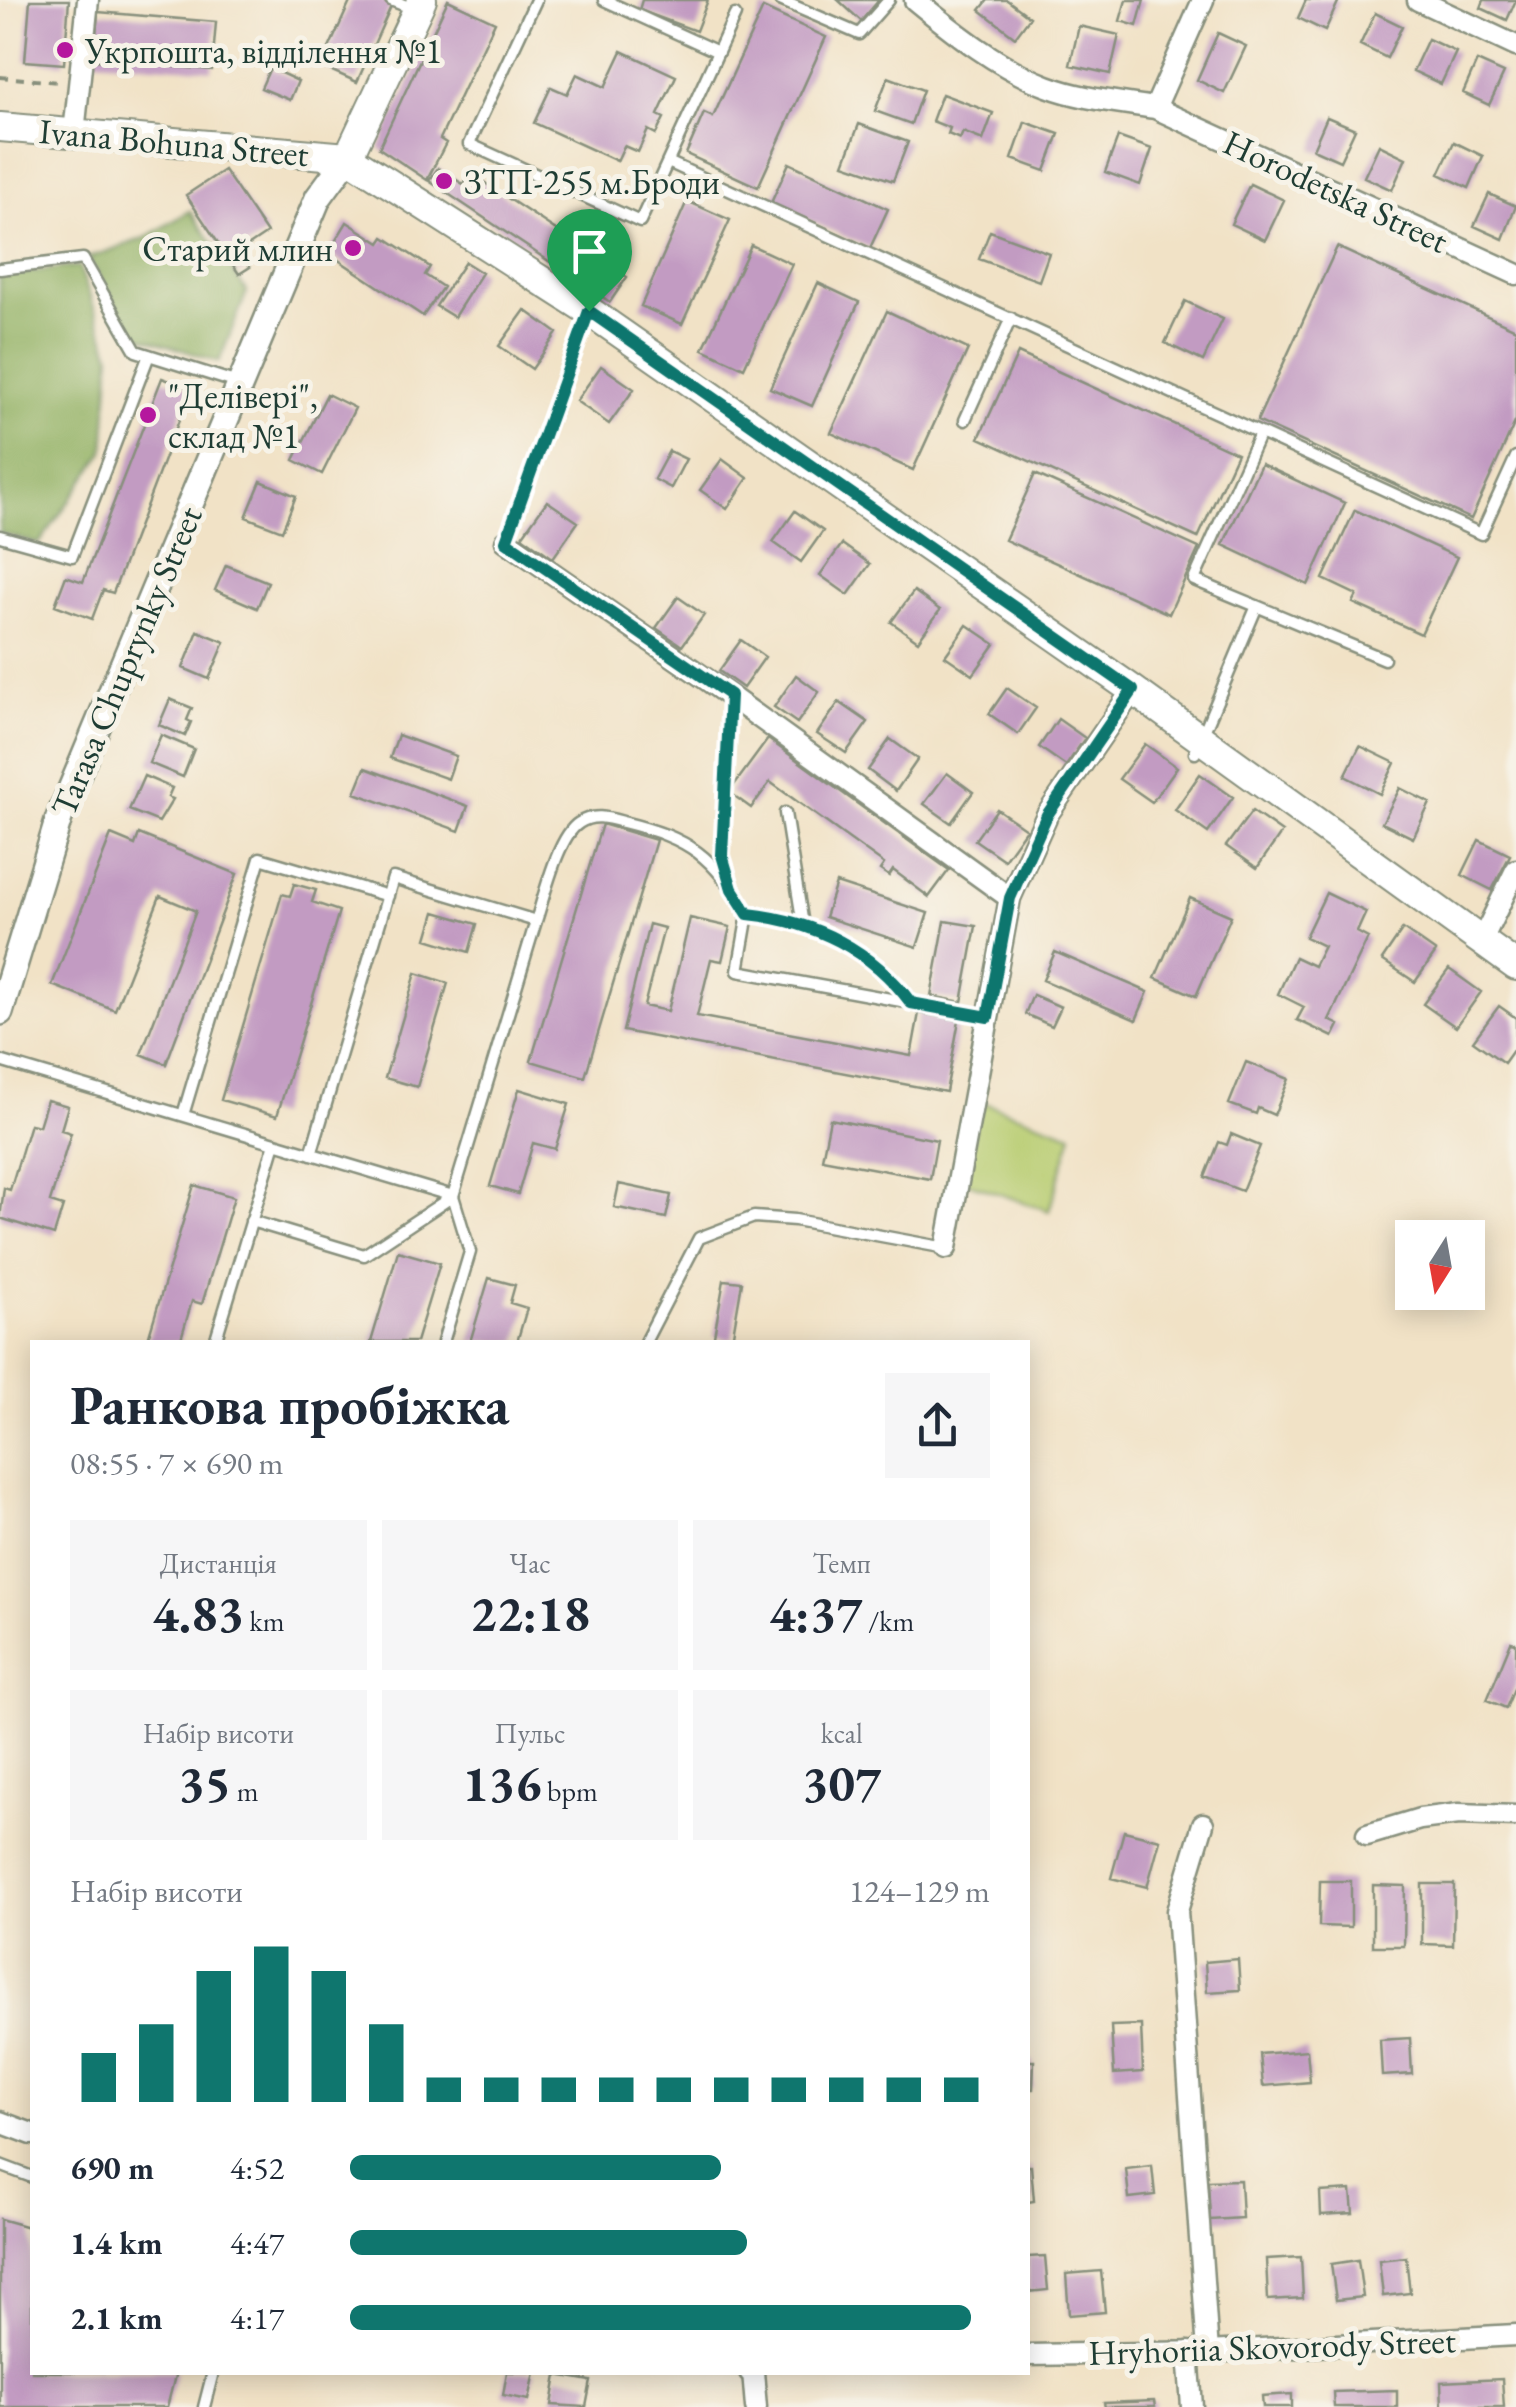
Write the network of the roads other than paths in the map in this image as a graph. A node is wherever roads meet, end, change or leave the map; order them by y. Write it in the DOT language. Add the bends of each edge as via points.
graph roads {
  1 [pos="88,0"];
  2 [pos="536,0"];
  3 [pos="604,0"];
  4 [pos="780,0"];
  5 [pos="889,0"];
  6 [pos="915,0"];
  7 [pos="1203,0"];
  8 [pos="1418,0"];
  9 [pos="410,4"];
  10 [pos="735,15"];
  11 [pos="1516,46"];
  12 [pos="718,52"];
  13 [pos="1156,108"];
  14 [pos="0,126"];
  15 [pos="74,133"];
  16 [pos="348,158"];
  17 [pos="668,162"];
  18 [pos="0,269"];
  19 [pos="1516,274"];
  20 [pos="1012,318"];
  21 [pos="149,355"];
  22 [pos="242,384"];
  23 [pos="964,420"];
  24 [pos="1260,432"];
  25 [pos="1516,458"];
  26 [pos="0,536"];
  27 [pos="506,541"];
  28 [pos="1257,606"];
  29 [pos="1384,658"];
  30 [pos="1133,690"];
  31 [pos="730,695"];
  32 [pos="1198,746"];
  33 [pos="785,813"];
  34 [pos="1516,870"];
  35 [pos="732,889"];
  36 [pos="388,896"];
  37 [pos="1010,898"];
  38 [pos="748,914"];
  39 [pos="536,920"];
  40 [pos="803,926"];
  41 [pos="1482,940"];
  42 [pos="1516,966"];
  43 [pos="911,1003"];
  44 [pos="0,1012"];
  45 [pos="988,1017"];
  46 [pos="0,1061"];
  47 [pos="184,1116"];
  48 [pos="275,1142"];
  49 [pos="311,1154"];
  50 [pos="454,1196"];
  51 [pos="252,1221"];
  52 [pos="946,1248"];
  53 [pos="216,1340"];
  54 [pos="444,1340"];
  55 [pos="646,1340"];
  56 [pos="1516,1816"];
  57 [pos="1202,1824"];
  58 [pos="1367,1835"];
  59 [pos="0,2122"];
  60 [pos="30,2133"];
  61 [pos="0,2165"];
  62 [pos="30,2176"];
  63 [pos="1516,2335"];
  64 [pos="1198,2352"];
  65 [pos="1030,2355"];
  66 [pos="212,2375"];
  67 [pos="752,2375"];
  68 [pos="204,2407"];
  69 [pos="756,2407"];
  70 [pos="1192,2407"];
  1 -- 15 [label="street"];
  2 -- 17 [label="lane" via="469,144 640,222"];
  3 -- 12 [label="lane"];
  4 -- 5 [label="lane" via="859,34"];
  6 -- 13 [label="street, Horodetska Street" via="1046,86"];
  7 -- 13 [label="street"];
  8 -- 11 [label="street"];
  9 -- 16 [label="main road"];
  10 -- 12 [label="lane"];
  12 -- 17 [label="lane"];
  13 -- 19 [label="street, Horodetska Street"];
  14 -- 15 [label="main road, Ivana Bohuna Street"];
  15 -- 16 [label="main road, Ivana Bohuna Street"];
  16 -- 22 [label="street, Tarasa Chuprynky Street" via="318,198"];
  16 -- 30 [label="main road" via="589,311"];
  17 -- 20 [label="lane"];
  18 -- 21 [label="lane" via="83,259 136,351"];
  20 -- 23 [label="lane"];
  20 -- 24 [label="lane"];
  21 -- 22 [label="lane"];
  21 -- 26 [label="lane" via="72,556"];
  22 -- 44 [label="street, Tarasa Chuprynky Street" via="59,818"];
  24 -- 25 [label="lane" via="1481,534"];
  24 -- 28 [label="lane" via="1194,580"];
  27 -- 31 [label="street"];
  28 -- 29 [label="lane"];
  28 -- 32 [label="lane"];
  30 -- 32 [label="main road"];
  30 -- 37 [label="street" via="1047,815"];
  31 -- 35 [label="lane" via="722,855"];
  31 -- 37 [label="street"];
  32 -- 41 [label="main road"];
  33 -- 40 [label="lane"];
  34 -- 41 [label="street"];
  35 -- 38 [label="lane"];
  35 -- 39 [label="lane" via="681,840 601,816 579,822 564,840"];
  36 -- 39 [label="lane" via="393,878"];
  36 -- 47 [label="lane" via="260,858"];
  36 -- 49 [label="lane"];
  37 -- 45 [label="street"];
  38 -- 40 [label="lane"];
  38 -- 43 [label="lane" via="738,970"];
  39 -- 50 [label="lane"];
  40 -- 43 [label="lane" via="865,954"];
  41 -- 42 [label="main road"];
  43 -- 45 [label="lane"];
  45 -- 52 [label="street"];
  46 -- 47 [label="lane"];
  47 -- 48 [label="lane"];
  48 -- 49 [label="lane"];
  48 -- 51 [label="lane"];
  49 -- 50 [label="lane"];
  50 -- 51 [label="lane" via="364,1255"];
  50 -- 54 [label="lane" via="470,1252"];
  51 -- 53 [label="lane"];
  52 -- 55 [label="lane" via="754,1217 699,1238"];
  56 -- 58 [label="street" via="1459,1814"];
  57 -- 64 [label="street" via="1177,1911"];
  59 -- 60 [label="street"];
  61 -- 62 [label="lane"];
  63 -- 64 [label="street, Hryhoriia Skovorody Street"];
  64 -- 65 [label="street, Hryhoriia Skovorody Street"];
  64 -- 70 [label="street"];
  66 -- 68 [label="lane"];
  67 -- 69 [label="street"];
}
